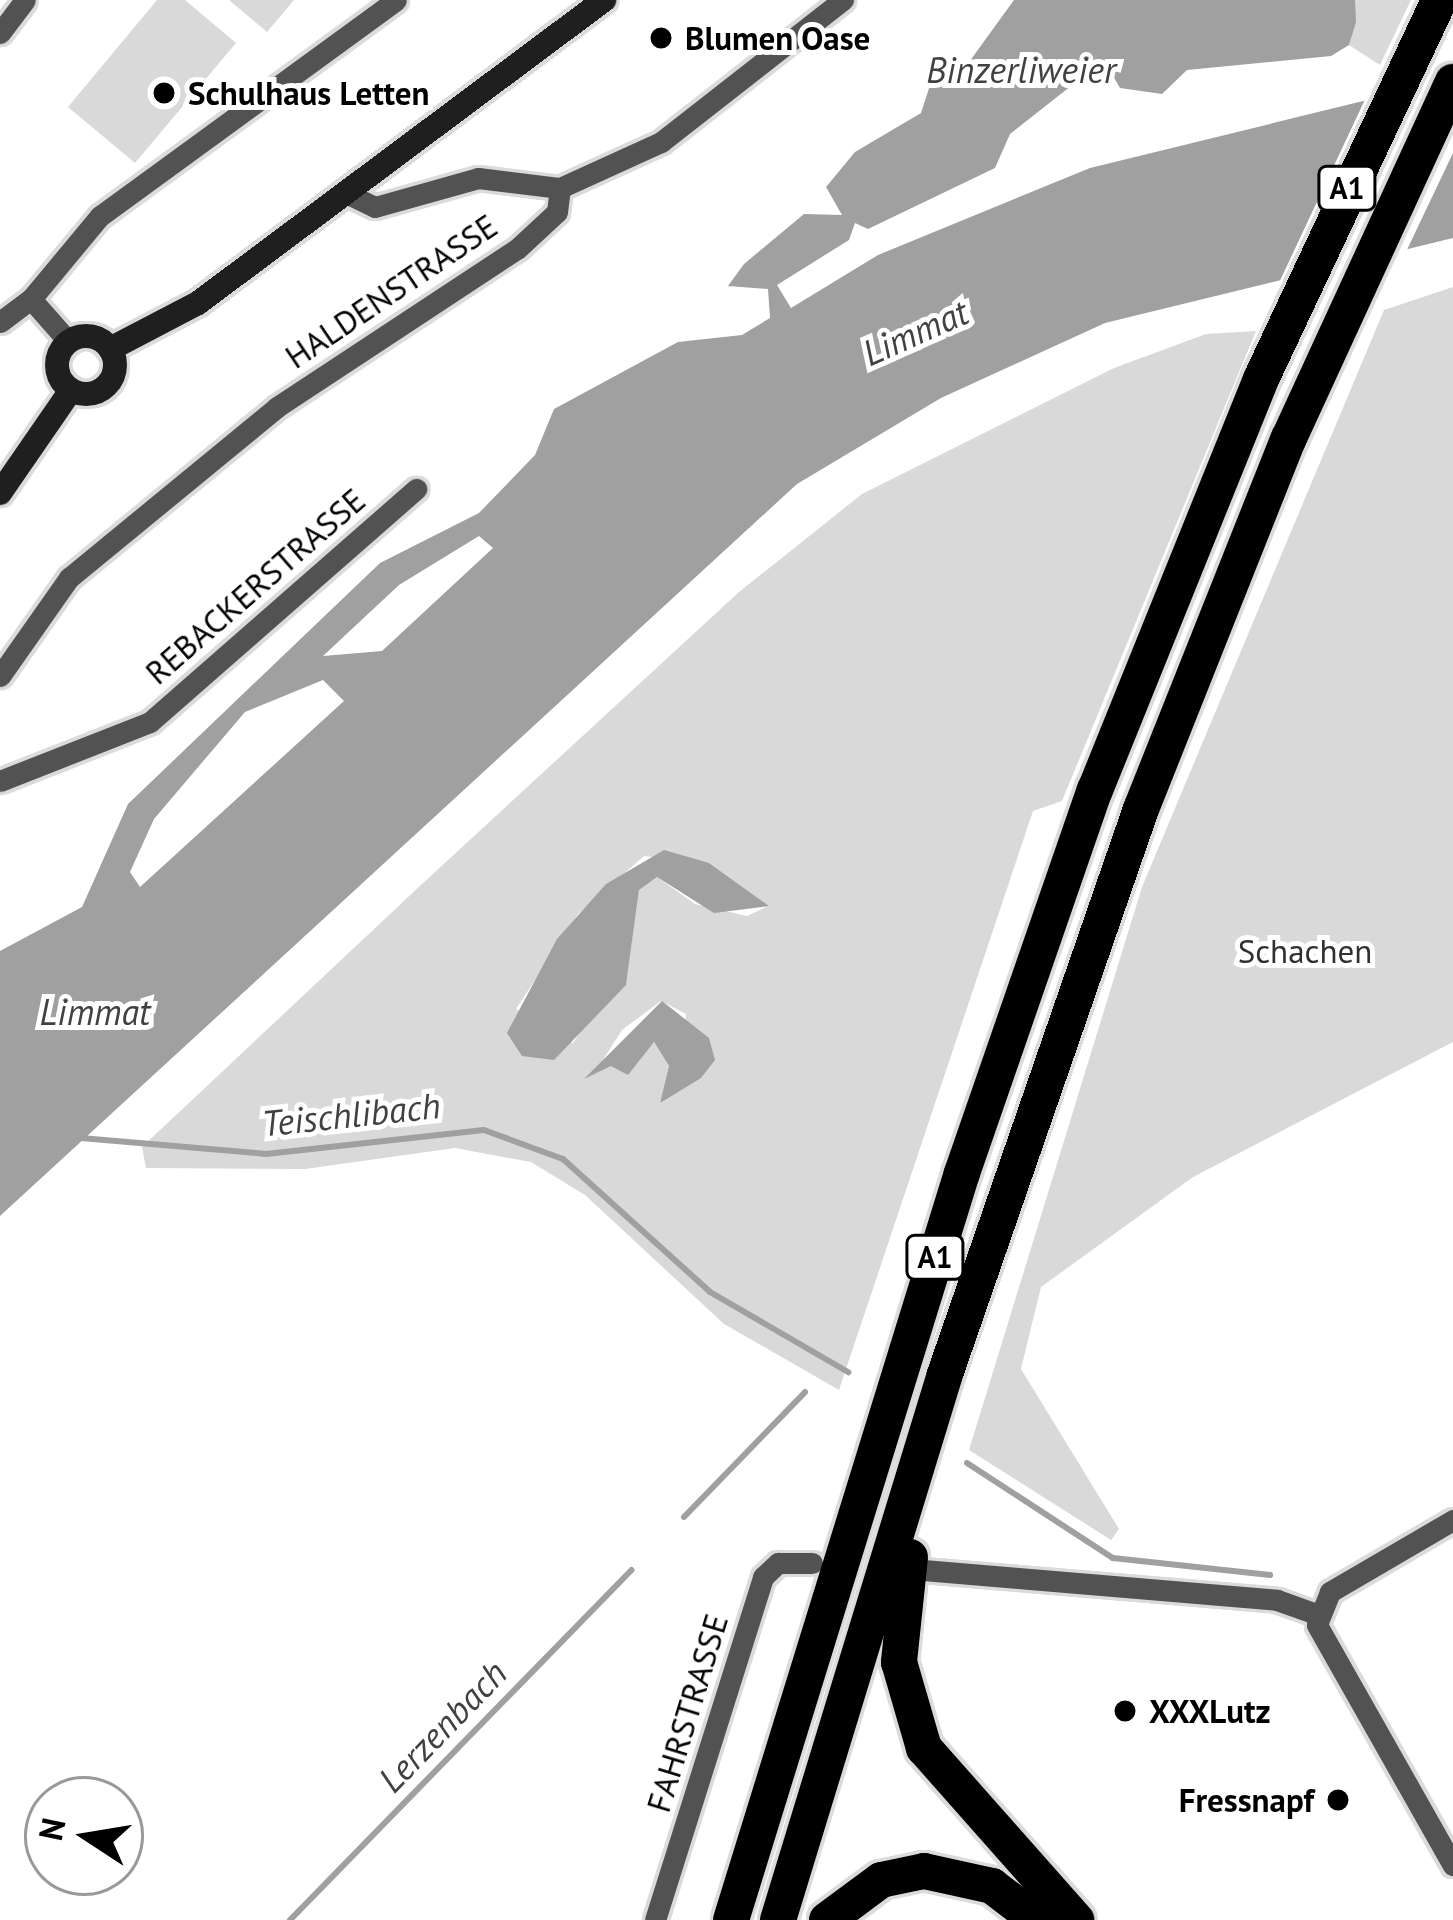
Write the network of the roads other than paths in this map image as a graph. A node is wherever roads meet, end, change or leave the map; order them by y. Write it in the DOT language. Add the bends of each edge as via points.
graph roads {
  1 [pos="25,0"];
  2 [pos="396,0"];
  3 [pos="604,0"];
  4 [pos="843,0"];
  5 [pos="1438,0"];
  6 [pos="0,33"];
  7 [pos="1453,82"];
  8 [pos="560,188"];
  9 [pos="344,192"];
  10 [pos="31,299"];
  11 [pos="0,322"];
  12 [pos="68,341"];
  13 [pos="110,349"];
  14 [pos="71,390"];
  15 [pos="416,489"];
  16 [pos="0,493"];
  17 [pos="0,676"];
  18 [pos="0,781"];
  19 [pos="994,1234"];
  20 [pos="1453,1520"];
  21 [pos="812,1563"];
  22 [pos="923,1570"];
  23 [pos="1319,1615"];
  24 [pos="1453,1864"];
  25 [pos="655,1920"];
  26 [pos="731,1920"];
  27 [pos="778,1920"];
  28 [pos="827,1920"];
  29 [pos="1037,1920"];
  30 [pos="1076,1920"];
  1 -- 6 [label="street"];
  2 -- 10 [label="street" via="100,216"];
  3 -- 9 [label="main road"];
  4 -- 8 [label="street" via="661,142"];
  5 -- 26 [label="highway, A1" via="1261,379 1026,983"];
  7 -- 19 [label="highway, A1" via="1322,363 1161,753"];
  8 -- 9 [label="street" via="478,178 375,207"];
  8 -- 17 [label="street, HALDENSTRASSE" via="557,212 518,249 277,407 83,566"];
  9 -- 13 [label="main road" via="198,303"];
  10 -- 11 [label="street"];
  10 -- 12 [label="street"];
  12 -- 13 [label="main road" via="87,335"];
  12 -- 14 [label="main road" via="57,366"];
  13 -- 14 [label="main road" via="107,385"];
  14 -- 16 [label="main road"];
  15 -- 18 [label="street, REBACKERSTRASSE" via="150,722"];
  19 -- 27 [label="highway, A1"];
  19 -- 30 [label="highway" via="977,1335 908,1563 899,1662 935,1768"];
  20 -- 23 [label="street" via="1340,1584"];
  21 -- 25 [label="street, FAHRSTRASSE" via="778,1563 763,1577"];
  22 -- 23 [label="street" via="1277,1600"];
  23 -- 24 [label="street" via="1322,1646"];
  28 -- 29 [label="highway" via="881,1880 924,1871 992,1886"];
}
